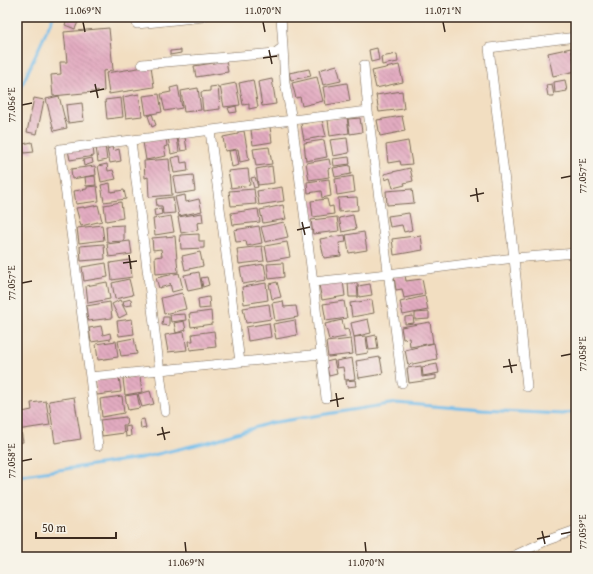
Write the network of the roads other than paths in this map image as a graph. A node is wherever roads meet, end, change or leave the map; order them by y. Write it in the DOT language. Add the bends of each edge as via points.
graph roads {
  1 [pos="204,17"];
  2 [pos="282,17"];
  3 [pos="137,24"];
  4 [pos="576,37"];
  5 [pos="283,47"];
  6 [pos="142,64"];
  7 [pos="364,65"];
  8 [pos="368,111"];
  9 [pos="292,120"];
  10 [pos="210,131"];
  11 [pos="131,141"];
  12 [pos="576,253"];
  13 [pos="514,258"];
  14 [pos="388,274"];
  15 [pos="313,282"];
  16 [pos="321,354"];
  17 [pos="240,362"];
  18 [pos="160,370"];
  19 [pos="90,377"];
  20 [pos="402,383"];
  21 [pos="527,387"];
  22 [pos="326,398"];
  23 [pos="166,412"];
  24 [pos="98,446"];
  25 [pos="576,530"];
  26 [pos="511,557"];
  1 -- 3 [label="street"];
  2 -- 5 [label="street"];
  4 -- 13 [label="street" via="489,48"];
  5 -- 6 [label="street" via="274,53"];
  5 -- 9 [label="street" via="285,83"];
  7 -- 8 [label="street"];
  8 -- 9 [label="street"];
  8 -- 14 [label="street"];
  9 -- 10 [label="street"];
  9 -- 15 [label="street"];
  10 -- 11 [label="street"];
  10 -- 17 [label="street"];
  11 -- 18 [label="street"];
  11 -- 19 [label="street" via="60,150"];
  12 -- 13 [label="street"];
  13 -- 14 [label="street"];
  13 -- 21 [label="street"];
  14 -- 15 [label="street"];
  14 -- 20 [label="street"];
  15 -- 16 [label="street"];
  16 -- 17 [label="street"];
  16 -- 22 [label="street"];
  17 -- 18 [label="street"];
  18 -- 19 [label="street"];
  18 -- 23 [label="street"];
  19 -- 24 [label="street"];
  25 -- 26 [label="street"];
}
